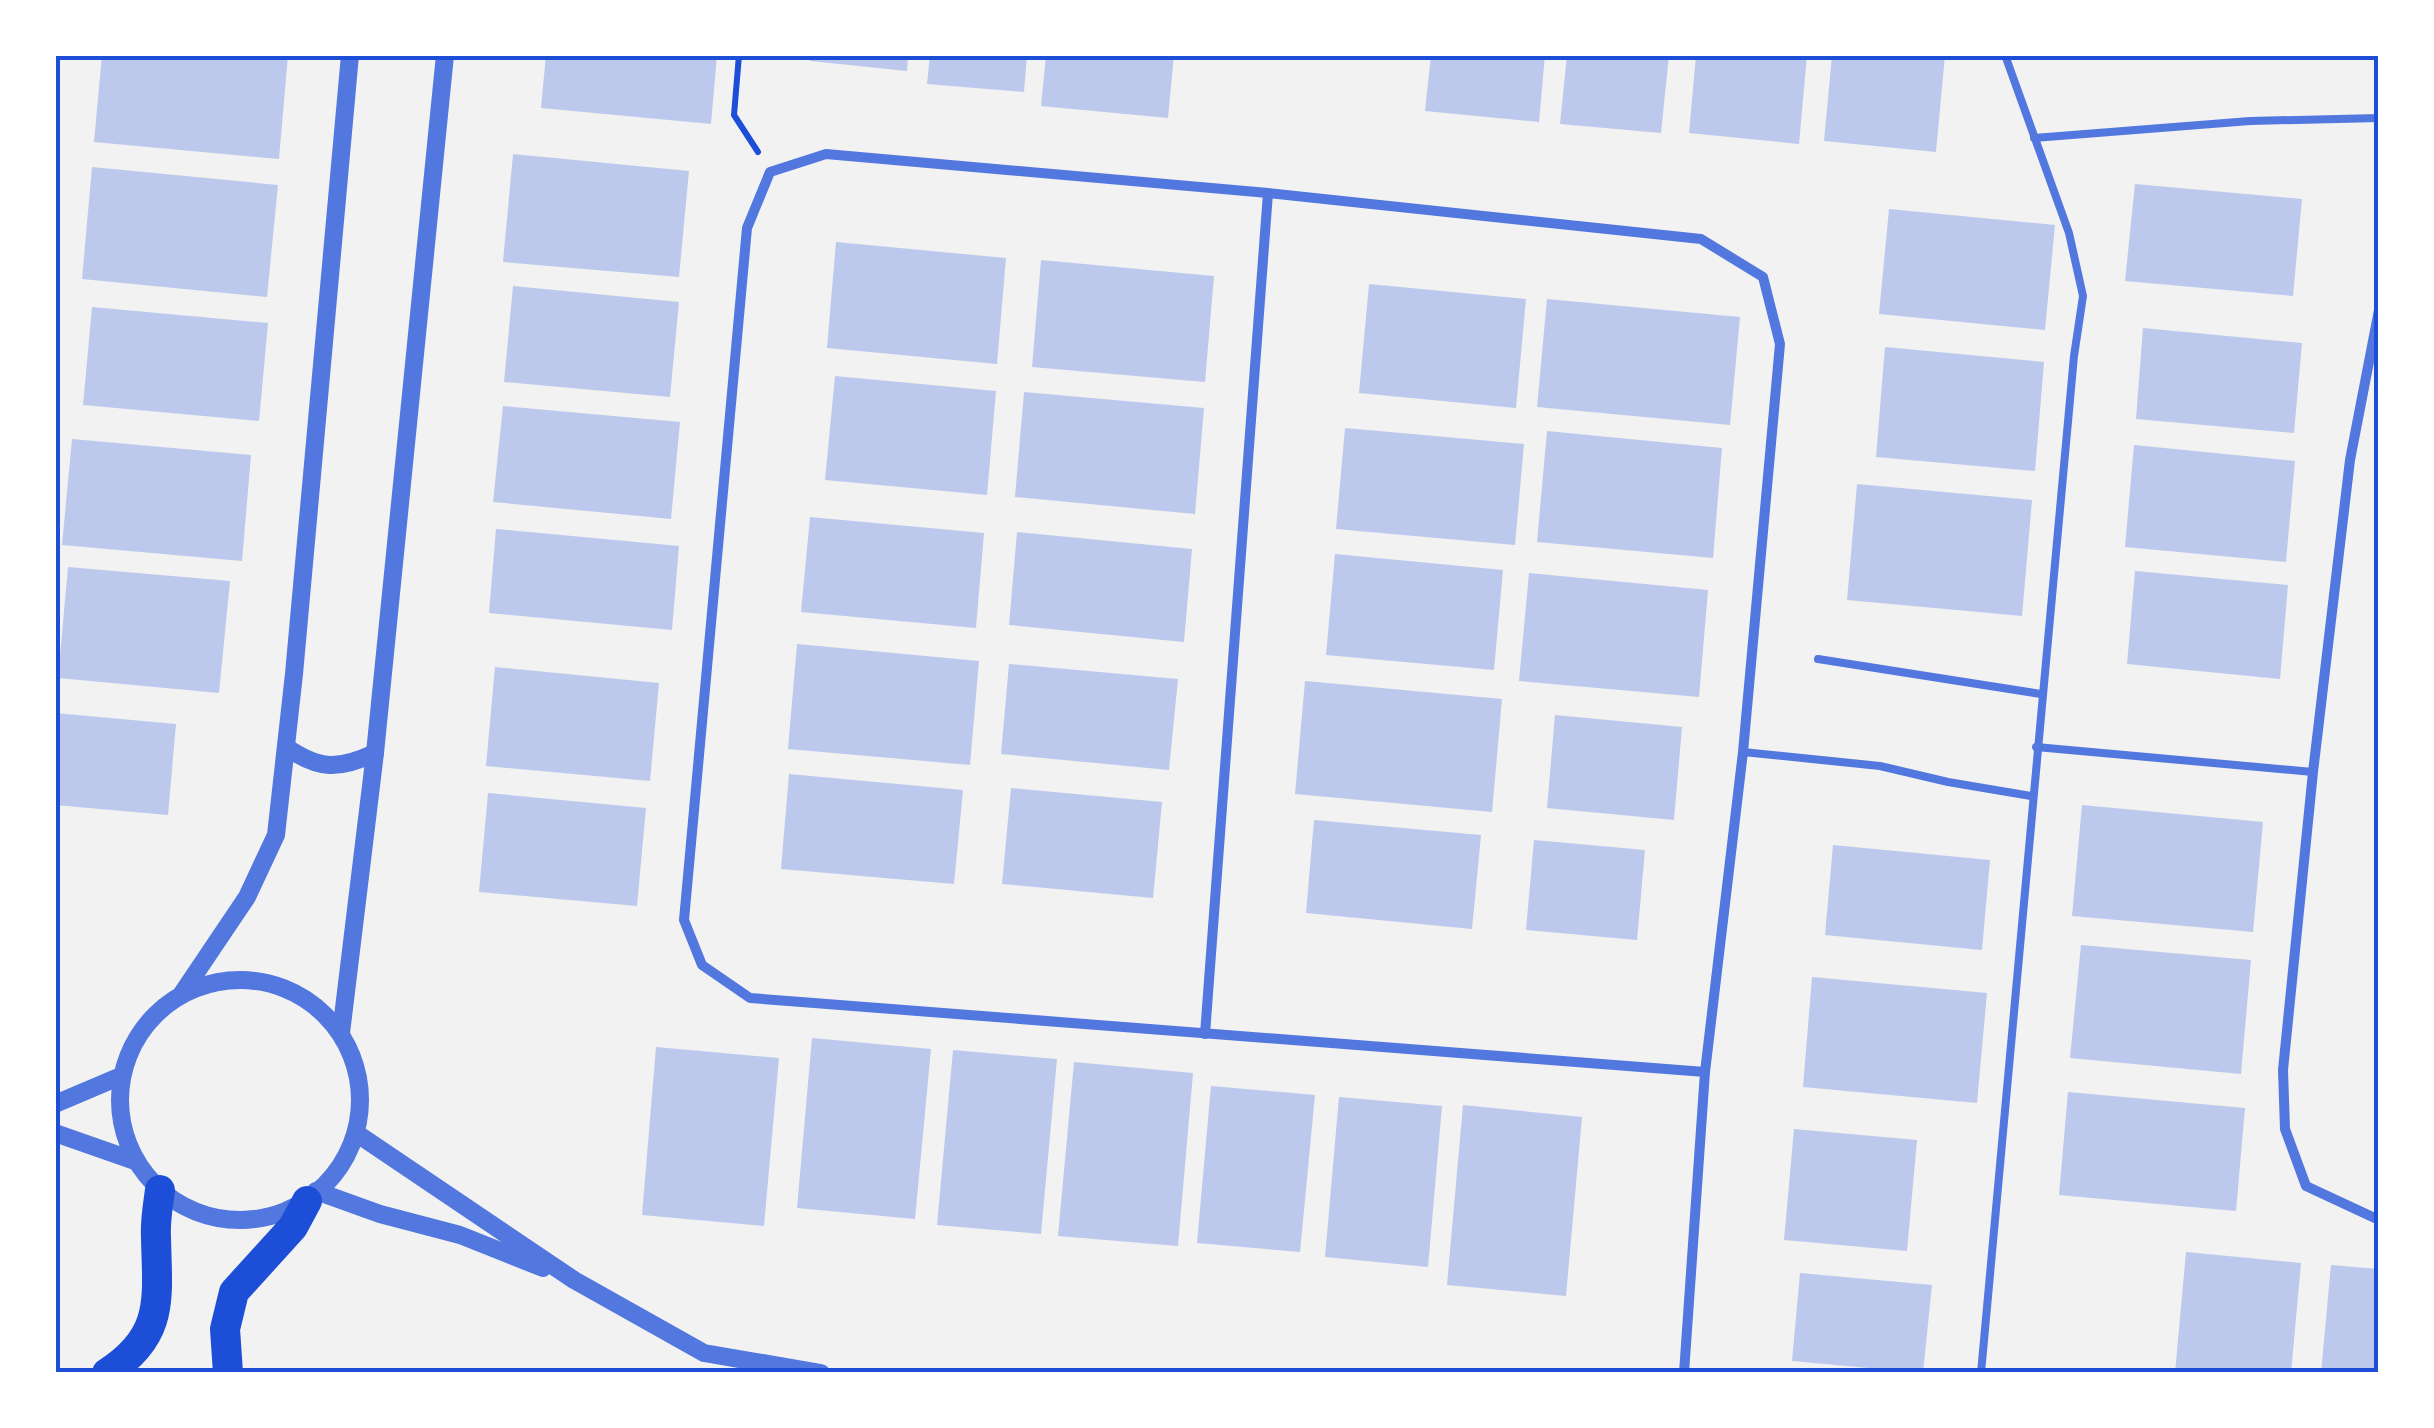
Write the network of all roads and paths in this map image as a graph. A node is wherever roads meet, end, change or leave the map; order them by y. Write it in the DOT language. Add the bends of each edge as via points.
graph roads {
  1 [pos="350,55"];
  2 [pos="445,55"];
  3 [pos="740,55"];
  4 [pos="2006,55"];
  5 [pos="2379,118"];
  6 [pos="2034,138"];
  7 [pos="770,172"];
  8 [pos="1268,193"];
  9 [pos="2379,310"];
  10 [pos="1818,660"];
  11 [pos="2041,694"];
  12 [pos="286,747"];
  13 [pos="2036,747"];
  14 [pos="1743,752"];
  15 [pos="376,754"];
  16 [pos="2312,772"];
  17 [pos="2031,796"];
  18 [pos="180,994"];
  19 [pos="341,1033"];
  20 [pos="1205,1034"];
  21 [pos="1705,1072"];
  22 [pos="121,1076"];
  23 [pos="55,1104"];
  24 [pos="55,1133"];
  25 [pos="356,1133"];
  26 [pos="135,1161"];
  27 [pos="160,1190"];
  28 [pos="312,1196"];
  29 [pos="2379,1220"];
  30 [pos="574,1280"];
  31 [pos="107,1373"];
  32 [pos="228,1373"];
  33 [pos="821,1373"];
  34 [pos="1684,1373"];
  35 [pos="1981,1373"];
  1 -- 12 [label="street"];
  2 -- 15 [label="street"];
  3 -- 7 [label="path" via="734,115"];
  4 -- 6 [label="lane"];
  5 -- 6 [label="lane"];
  6 -- 11 [label="lane" via="2070,234 2083,296"];
  7 -- 8 [label="street" via="826,154"];
  7 -- 20 [label="street" via="747,228 684,920 702,965 750,998"];
  8 -- 14 [label="street" via="1701,239 1763,276 1780,344"];
  8 -- 20 [label="street"];
  9 -- 16 [label="street" via="2350,460"];
  10 -- 11 [label="lane"];
  11 -- 13 [label="lane"];
  12 -- 15 [label="street" via="329,766"];
  12 -- 18 [label="street" via="276,835 247,897"];
  13 -- 16 [label="lane"];
  13 -- 17 [label="lane"];
  14 -- 17 [label="lane" via="1880,766"];
  14 -- 21 [label="street"];
  15 -- 19 [label="street"];
  16 -- 29 [label="street" via="2282,1070 2286,1130 2306,1186"];
  17 -- 35 [label="lane"];
  18 -- 19 [label="street" via="251,979 317,1006"];
  18 -- 22 [label="street" via="132,1044"];
  19 -- 25 [label="street" via="356,1064"];
  20 -- 21 [label="street"];
  21 -- 34 [label="street"];
  22 -- 23 [label="street"];
  22 -- 26 [label="street" via="120,1119"];
  24 -- 26 [label="street"];
  25 -- 28 [label="street" via="338,1171"];
  25 -- 30 [label="street"];
  26 -- 27 [label="street"];
  27 -- 28 [label="street" via="194,1211 232,1220 271,1216"];
  27 -- 31 [label="highway" via="155,1317 128,1360"];
  28 -- 30 [label="street" via="460,1235"];
  28 -- 32 [label="highway" via="234,1292 225,1329"];
  30 -- 33 [label="street" via="704,1353"];
}
